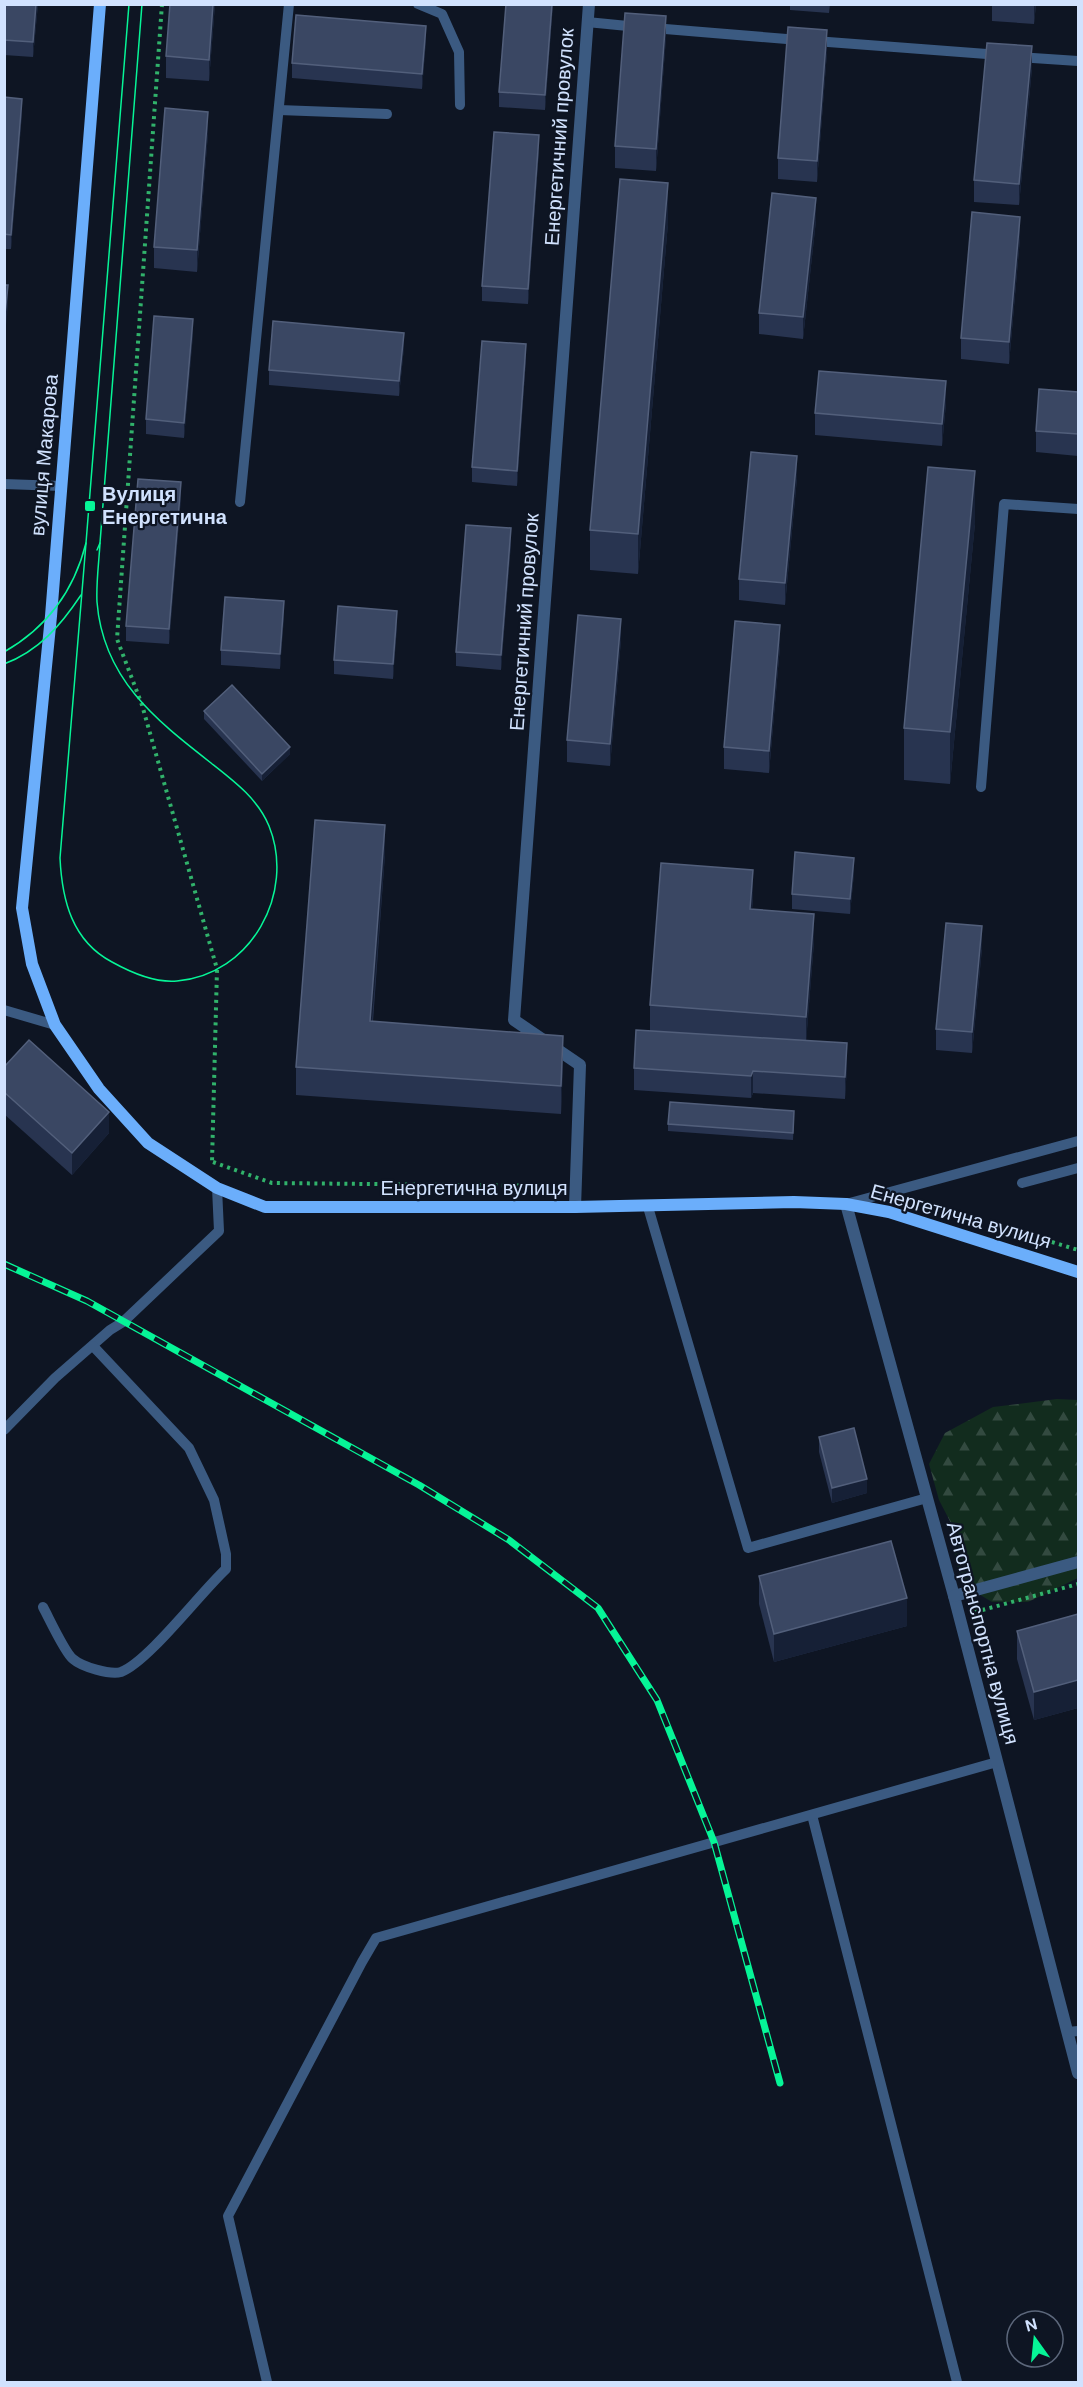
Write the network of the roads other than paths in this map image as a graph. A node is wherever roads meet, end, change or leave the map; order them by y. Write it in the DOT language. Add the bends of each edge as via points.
graph roads {
  1 [pos="100,4"];
  2 [pos="289,4"];
  3 [pos="418,4"];
  4 [pos="589,4"];
  5 [pos="587,22"];
  6 [pos="1078,61"];
  7 [pos="460,105"];
  8 [pos="279,110"];
  9 [pos="387,114"];
  10 [pos="4,484"];
  11 [pos="61,486"];
  12 [pos="240,502"];
  13 [pos="1078,509"];
  14 [pos="981,787"];
  15 [pos="22,908"];
  16 [pos="4,1010"];
  17 [pos="55,1025"];
  18 [pos="1078,1141"];
  19 [pos="1078,1168"];
  20 [pos="1022,1183"];
  21 [pos="217,1188"];
  22 [pos="846,1204"];
  23 [pos="575,1207"];
  24 [pos="648,1207"];
  25 [pos="1078,1272"];
  26 [pos="93,1347"];
  27 [pos="6,1427"];
  28 [pos="927,1498"];
  29 [pos="1078,1562"];
  30 [pos="954,1596"];
  31 [pos="44,1607"];
  32 [pos="997,1762"];
  33 [pos="812,1815"];
  34 [pos="1073,2031"];
  35 [pos="1078,2073"];
  36 [pos="267,2382"];
  37 [pos="957,2382"];
  1 -- 11 [label="main road, вулиця Макарова"];
  2 -- 8 [label="lane"];
  3 -- 7 [label="lane" via="442,14 459,51"];
  4 -- 5 [label="street, Енергетичний провулок"];
  5 -- 6 [label="lane"];
  5 -- 23 [label="street, Енергетичний провулок" via="514,1020 580,1065"];
  8 -- 9 [label="lane"];
  8 -- 12 [label="lane"];
  10 -- 11 [label="lane"];
  11 -- 15 [label="main road, вулиця Макарова"];
  13 -- 14 [label="lane" via="1004,504"];
  15 -- 17 [label="main road, Енергетична вулиця" via="32,964"];
  16 -- 17 [label="lane"];
  17 -- 21 [label="main road, Енергетична вулиця" via="99,1089 148,1143"];
  18 -- 22 [label="lane"];
  19 -- 20 [label="lane"];
  21 -- 23 [label="main road, Енергетична вулиця" via="265,1207"];
  21 -- 26 [label="lane" via="219,1231"];
  22 -- 24 [label="main road, Енергетична вулиця"];
  22 -- 25 [label="main road, Енергетична вулиця" via="889,1212"];
  22 -- 28 [label="street, Автотранспортна вулиця"];
  23 -- 24 [label="main road, Енергетична вулиця"];
  24 -- 28 [label="lane" via="748,1548"];
  26 -- 27 [label="lane"];
  26 -- 31 [label="lane" via="189,1448 214,1500 226,1569 150,1651 122,1671 102,1672 72,1659"];
  28 -- 30 [label="street, Автотранспортна вулиця"];
  29 -- 30 [label="street"];
  30 -- 32 [label="street, Автотранспортна вулиця"];
  32 -- 33 [label="lane"];
  32 -- 34 [label="street, Автотранспортна вулиця"];
  33 -- 36 [label="lane" via="376,1938 228,2216"];
  33 -- 37 [label="lane"];
  34 -- 35 [label="street, Автотранспортна вулиця"];
}
